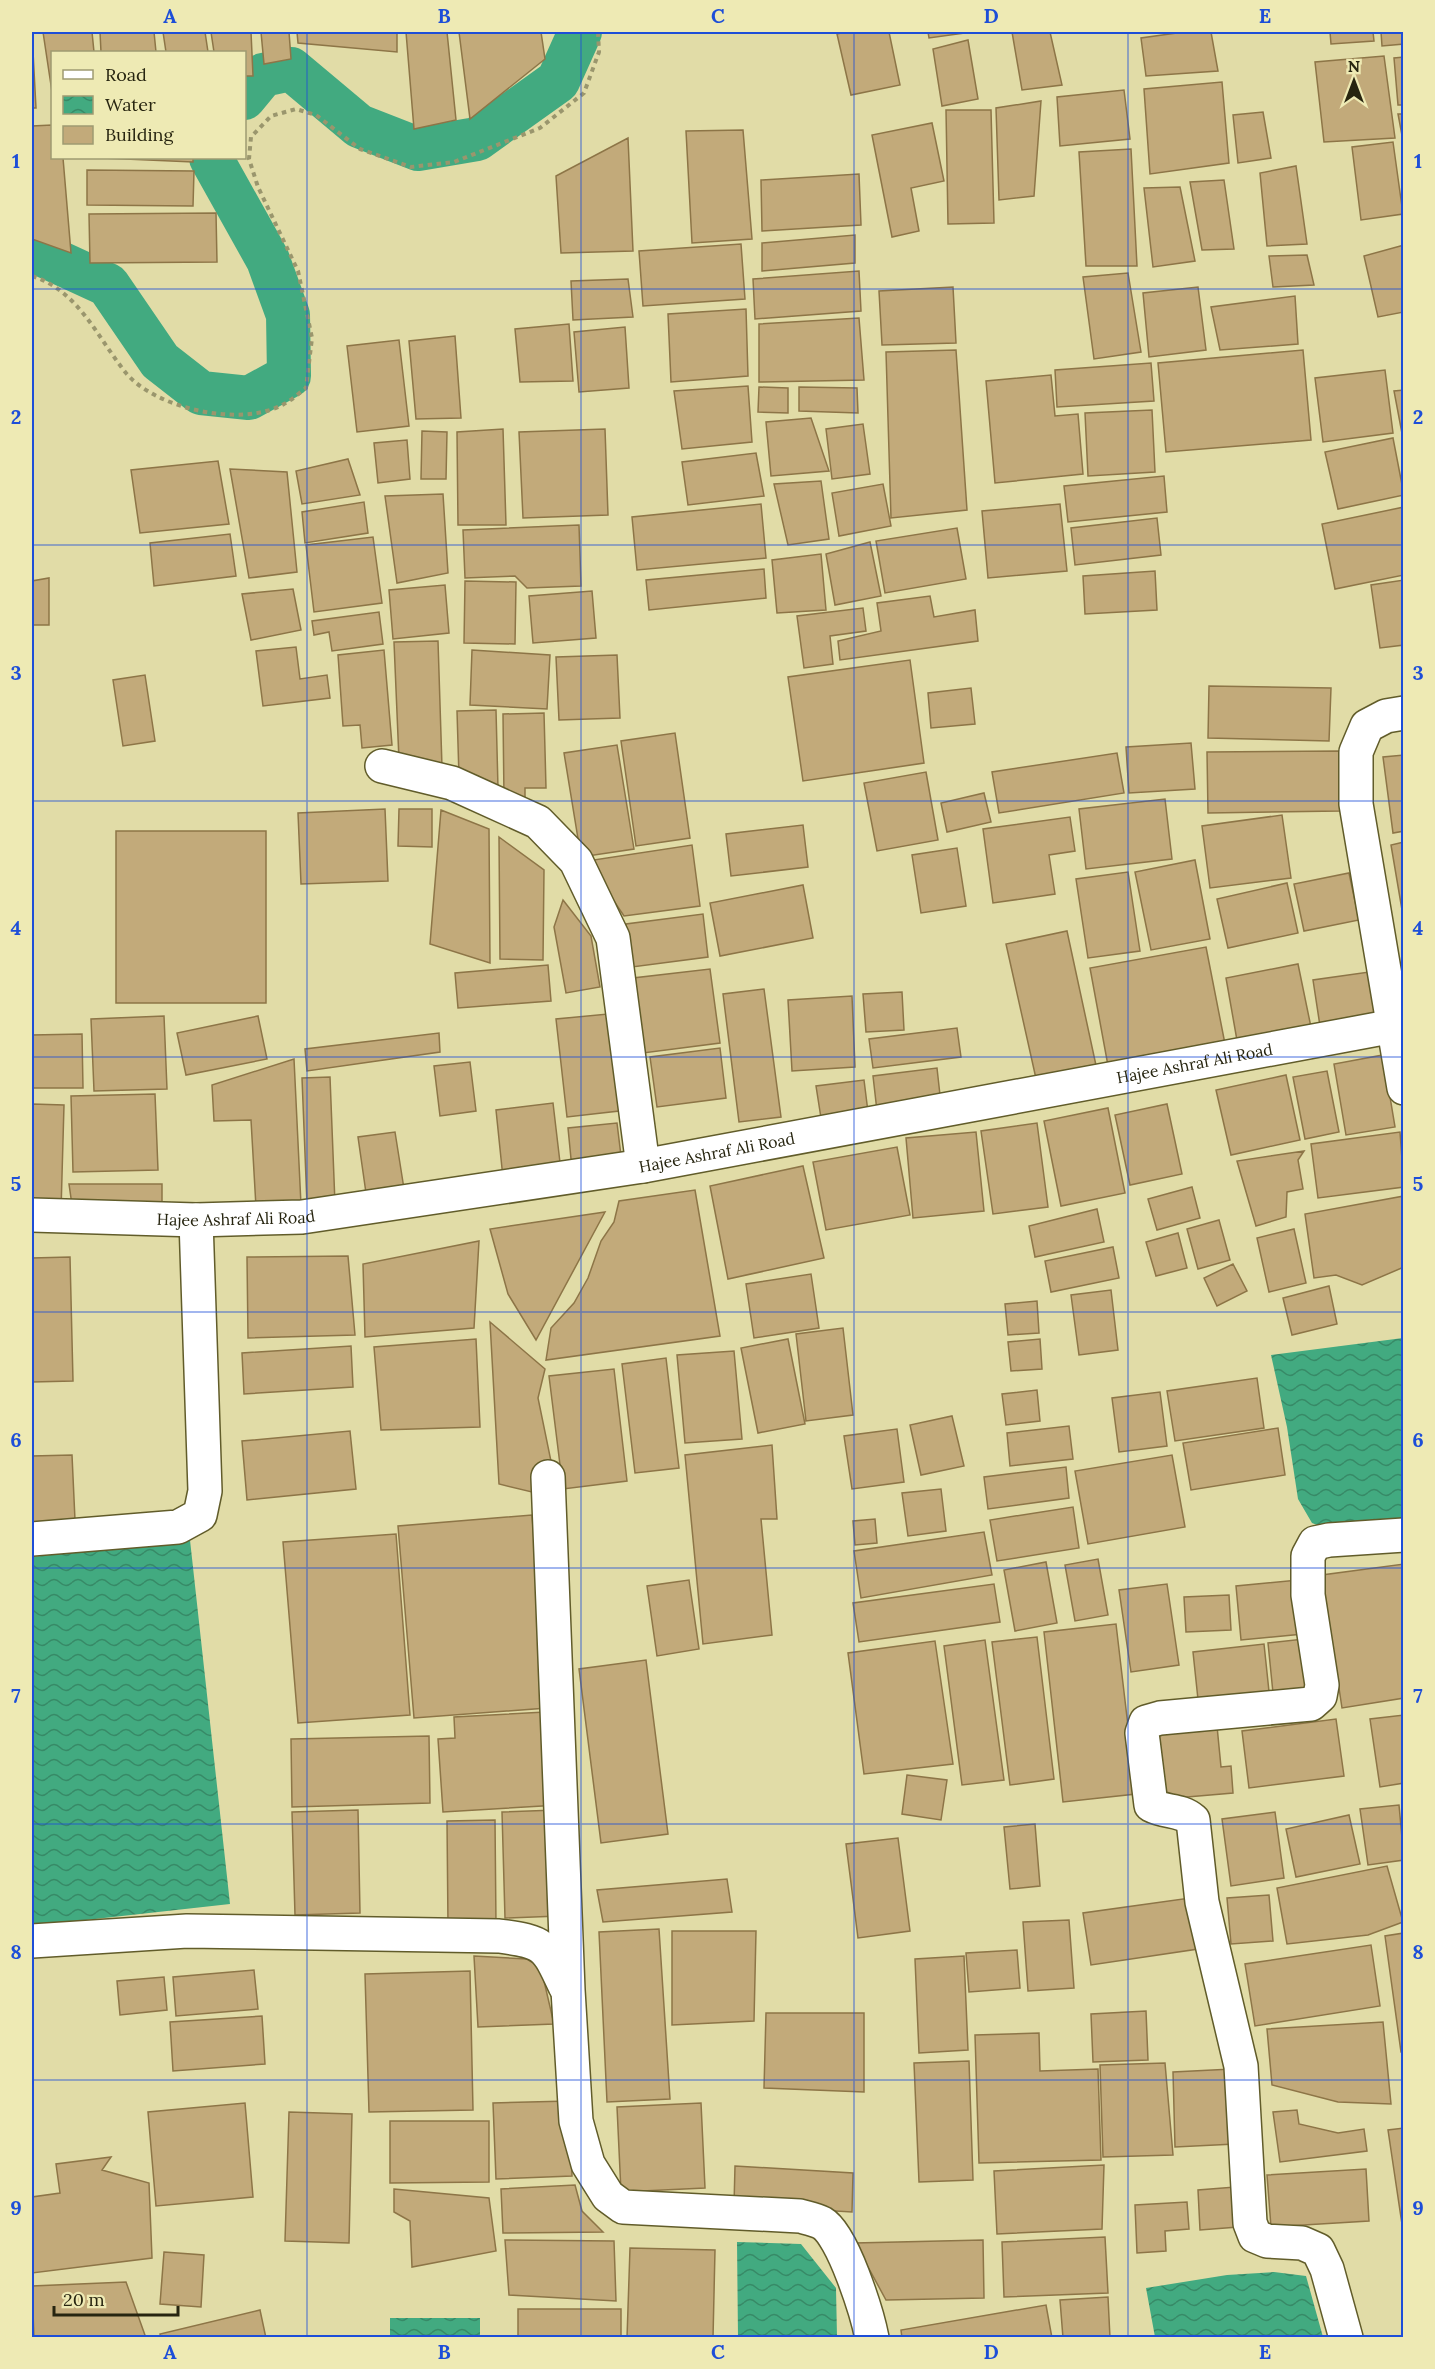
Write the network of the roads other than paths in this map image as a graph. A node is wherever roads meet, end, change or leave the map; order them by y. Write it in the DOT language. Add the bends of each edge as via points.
graph roads {
  1 [pos="1404,713"];
  2 [pos="382,766"];
  3 [pos="1394,1026"];
  4 [pos="1404,1088"];
  5 [pos="643,1166"];
  6 [pos="32,1215"];
  7 [pos="196,1220"];
  8 [pos="548,1478"];
  9 [pos="1404,1534"];
  10 [pos="32,1539"];
  11 [pos="32,1941"];
  12 [pos="568,1990"];
  13 [pos="872,2337"];
  14 [pos="1346,2337"];
  1 -- 3 [label="street" via="1386,716 1367,726 1356,752 1356,804"];
  2 -- 5 [label="street" via="452,783 538,822 576,861 613,938"];
  3 -- 4 [label="street"];
  3 -- 5 [label="street, Hajee Ashraf Ali Road"];
  5 -- 7 [label="street, Hajee Ashraf Ali Road" via="302,1217"];
  6 -- 7 [label="street, Hajee Ashraf Ali Road"];
  7 -- 10 [label="street" via="206,1491 200,1515 178,1527"];
  8 -- 12 [label="street"];
  9 -- 14 [label="street" via="1315,1543 1308,1556 1308,1595 1322,1685 1320,1696 1311,1704 1160,1718 1146,1722 1142,1733 1151,1805 1162,1811 1183,1812 1193,1820 1202,1902 1241,2066 1250,2223 1255,2236 1267,2241 1302,2243 1318,2250"];
  11 -- 12 [label="street" via="187,1931 500,1936 532,1940 550,1955"];
  12 -- 13 [label="street" via="576,2121 588,2164 608,2196 623,2207 800,2216 824,2224 840,2247 867,2311"];
}
